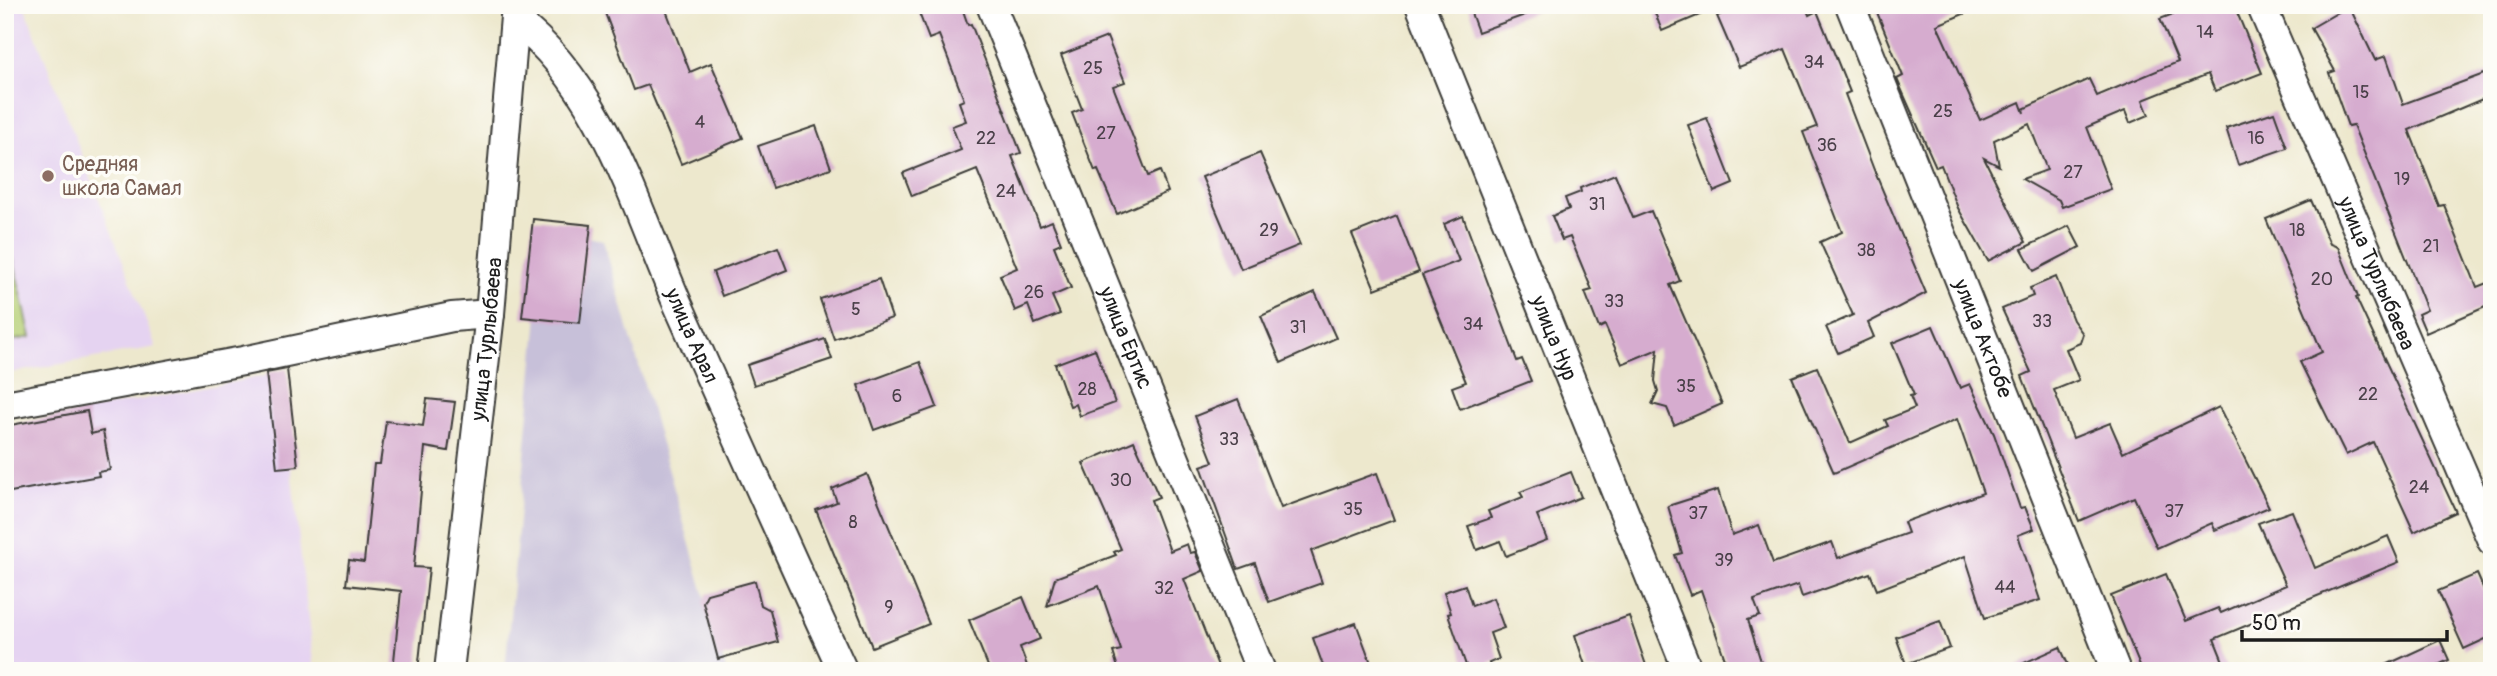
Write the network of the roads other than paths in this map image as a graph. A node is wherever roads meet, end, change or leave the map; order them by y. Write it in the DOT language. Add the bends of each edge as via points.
graph roads {
  1 [pos="991,5"];
  2 [pos="1420,5"];
  3 [pos="1850,5"];
  4 [pos="2260,5"];
  5 [pos="516,13"];
  6 [pos="490,314"];
  7 [pos="5,405"];
  8 [pos="2492,541"];
  9 [pos="449,671"];
  10 [pos="843,671"];
  11 [pos="1261,671"];
  12 [pos="1688,671"];
  13 [pos="2116,671"];
  1 -- 11 [label="street, улица Ертис"];
  2 -- 12 [label="street, улица Нур"];
  3 -- 13 [label="street, улица Актобе"];
  4 -- 8 [label="street, улица Турлыбаева"];
  5 -- 6 [label="street, улица Турлыбаева"];
  5 -- 10 [label="street, улица Арал" via="600,120"];
  6 -- 7 [label="street" via="452,317"];
  6 -- 9 [label="street, улица Турлыбаева"];
}
